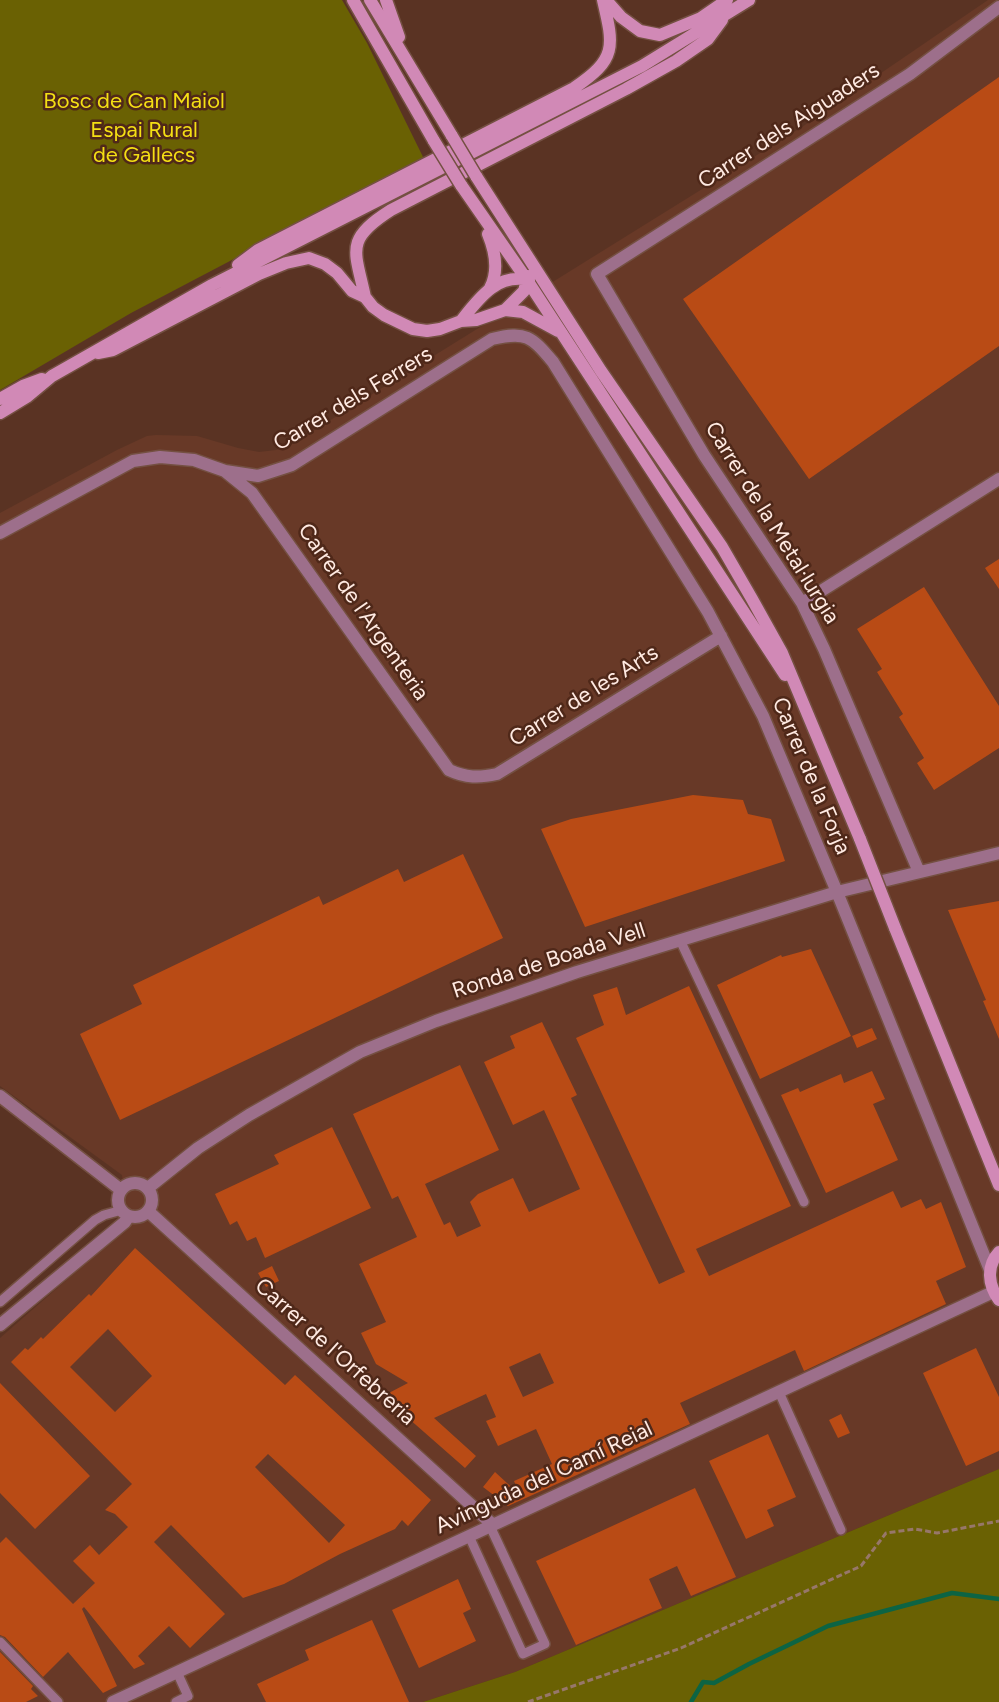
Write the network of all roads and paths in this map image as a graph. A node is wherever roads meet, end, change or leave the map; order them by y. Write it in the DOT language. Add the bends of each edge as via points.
graph roads {
  1 [pos="353,0"];
  2 [pos="370,0"];
  3 [pos="386,0"];
  4 [pos="604,0"];
  5 [pos="727,0"];
  6 [pos="748,0"];
  7 [pos="999,8"];
  8 [pos="726,14"];
  9 [pos="412,69"];
  10 [pos="477,211"];
  11 [pos="520,248"];
  12 [pos="597,274"];
  13 [pos="526,280"];
  14 [pos="212,285"];
  15 [pos="546,288"];
  16 [pos="488,291"];
  17 [pos="364,297"];
  18 [pos="505,310"];
  19 [pos="461,321"];
  20 [pos="561,333"];
  21 [pos="525,336"];
  22 [pos="88,354"];
  23 [pos="52,376"];
  24 [pos="0,399"];
  25 [pos="0,413"];
  26 [pos="225,471"];
  27 [pos="999,479"];
  28 [pos="0,533"];
  29 [pos="802,603"];
  30 [pos="721,636"];
  31 [pos="805,706"];
  32 [pos="465,778"];
  33 [pos="999,854"];
  34 [pos="919,872"];
  35 [pos="837,892"];
  36 [pos="680,940"];
  37 [pos="0,1096"];
  38 [pos="999,1186"];
  39 [pos="148,1188"];
  40 [pos="122,1190"];
  41 [pos="804,1202"];
  42 [pos="148,1210"];
  43 [pos="126,1213"];
  44 [pos="999,1251"];
  45 [pos="990,1270"];
  46 [pos="996,1296"];
  47 [pos="0,1302"];
  48 [pos="0,1325"];
  49 [pos="778,1392"];
  50 [pos="999,1521"];
  51 [pos="491,1526"];
  52 [pos="842,1530"];
  53 [pos="469,1536"];
  54 [pos="0,1642"];
  55 [pos="177,1672"];
  56 [pos="58,1702"];
  57 [pos="113,1702"];
  58 [pos="176,1702"];
  59 [pos="528,1702"];
  1 -- 10 [label="main road, bridge"];
  2 -- 9 [label="main road"];
  3 -- 9 [label="main road"];
  4 -- 5 [label="main road" via="640,31 660,35 701,18"];
  4 -- 14 [label="main road" via="612,40 608,57 594,75 258,250"];
  6 -- 8 [label="main road"];
  7 -- 12 [label="street, Carrer dels Aiguaders" via="910,74"];
  8 -- 14 [label="main road" via="642,66"];
  8 -- 17 [label="main road" via="708,39 676,61 375,220 362,233 356,247"];
  9 -- 11 [label="main road, bridge"];
  10 -- 13 [label="main road"];
  10 -- 16 [label="main road" via="494,248 495,277"];
  11 -- 13 [label="main road" via="529,273"];
  11 -- 15 [label="main road"];
  12 -- 29 [label="street, Carrer de la Metal·lurgia" via="704,455"];
  13 -- 15 [label="main road"];
  13 -- 16 [label="main road" via="509,279"];
  13 -- 18 [label="main road" via="524,291"];
  13 -- 20 [label="main road"];
  14 -- 22 [label="main road"];
  15 -- 31 [label="main road" via="722,547 782,653"];
  16 -- 19 [label="main road"];
  17 -- 19 [label="main road" via="384,315 413,329 440,329"];
  17 -- 22 [label="main road" via="352,291 338,273 309,258 260,274 114,350"];
  18 -- 19 [label="main road"];
  18 -- 20 [label="main road" via="523,312"];
  20 -- 31 [label="main road"];
  21 -- 26 [label="street, Carrer dels Ferrers" via="492,339 292,465 258,476"];
  21 -- 30 [label="street, Carrer de la Forja" via="554,362"];
  22 -- 23 [label="main road"];
  23 -- 24 [label="main road"];
  23 -- 25 [label="main road"];
  26 -- 28 [label="street, Carrer dels Ferrers" via="194,460 160,457 133,462"];
  26 -- 32 [label="street, Carrer de l'Argenteria" via="252,493 450,770"];
  27 -- 29 [label="street"];
  29 -- 34 [label="street, Carrer de la Metal·lurgia"];
  30 -- 32 [label="street, Carrer de les Arts" via="497,774"];
  30 -- 35 [label="street, Carrer de la Forja" via="763,716"];
  31 -- 38 [label="main road, bridge"];
  33 -- 34 [label="street, Ronda de Boada Vell"];
  34 -- 35 [label="street, Ronda de Boada Vell"];
  35 -- 36 [label="street, Ronda de Boada Vell"];
  35 -- 45 [label="street, Carrer de la Forja"];
  36 -- 39 [label="street, Ronda de Boada Vell" via="447,1017 360,1052 249,1115"];
  36 -- 41 [label="lane"];
  37 -- 40 [label="street"];
  39 -- 40 [label="street" via="134,1183"];
  39 -- 42 [label="street" via="152,1199"];
  40 -- 43 [label="street" via="118,1199"];
  42 -- 43 [label="street" via="138,1216"];
  42 -- 51 [label="street, Carrer de l'Orfebreria"];
  43 -- 47 [label="lane" via="95,1220"];
  43 -- 48 [label="street" via="124,1222"];
  44 -- 45 [label="main road"];
  45 -- 46 [label="main road"];
  46 -- 49 [label="street, Avinguda del Camí Reial"];
  49 -- 51 [label="street, Avinguda del Camí Reial"];
  49 -- 52 [label="lane"];
  50 -- 59 [label="path" via="937,1533 915,1529 886,1533 861,1566 681,1648"];
  51 -- 53 [label="street, Avinguda del Camí Reial"];
  51 -- 53 [label="lane" via="545,1644 523,1654"];
  53 -- 55 [label="street, Avinguda del Camí Reial"];
  54 -- 56 [label="lane"];
  55 -- 57 [label="street, Avinguda del Camí Reial"];
  55 -- 58 [label="lane" via="188,1696"];
}
